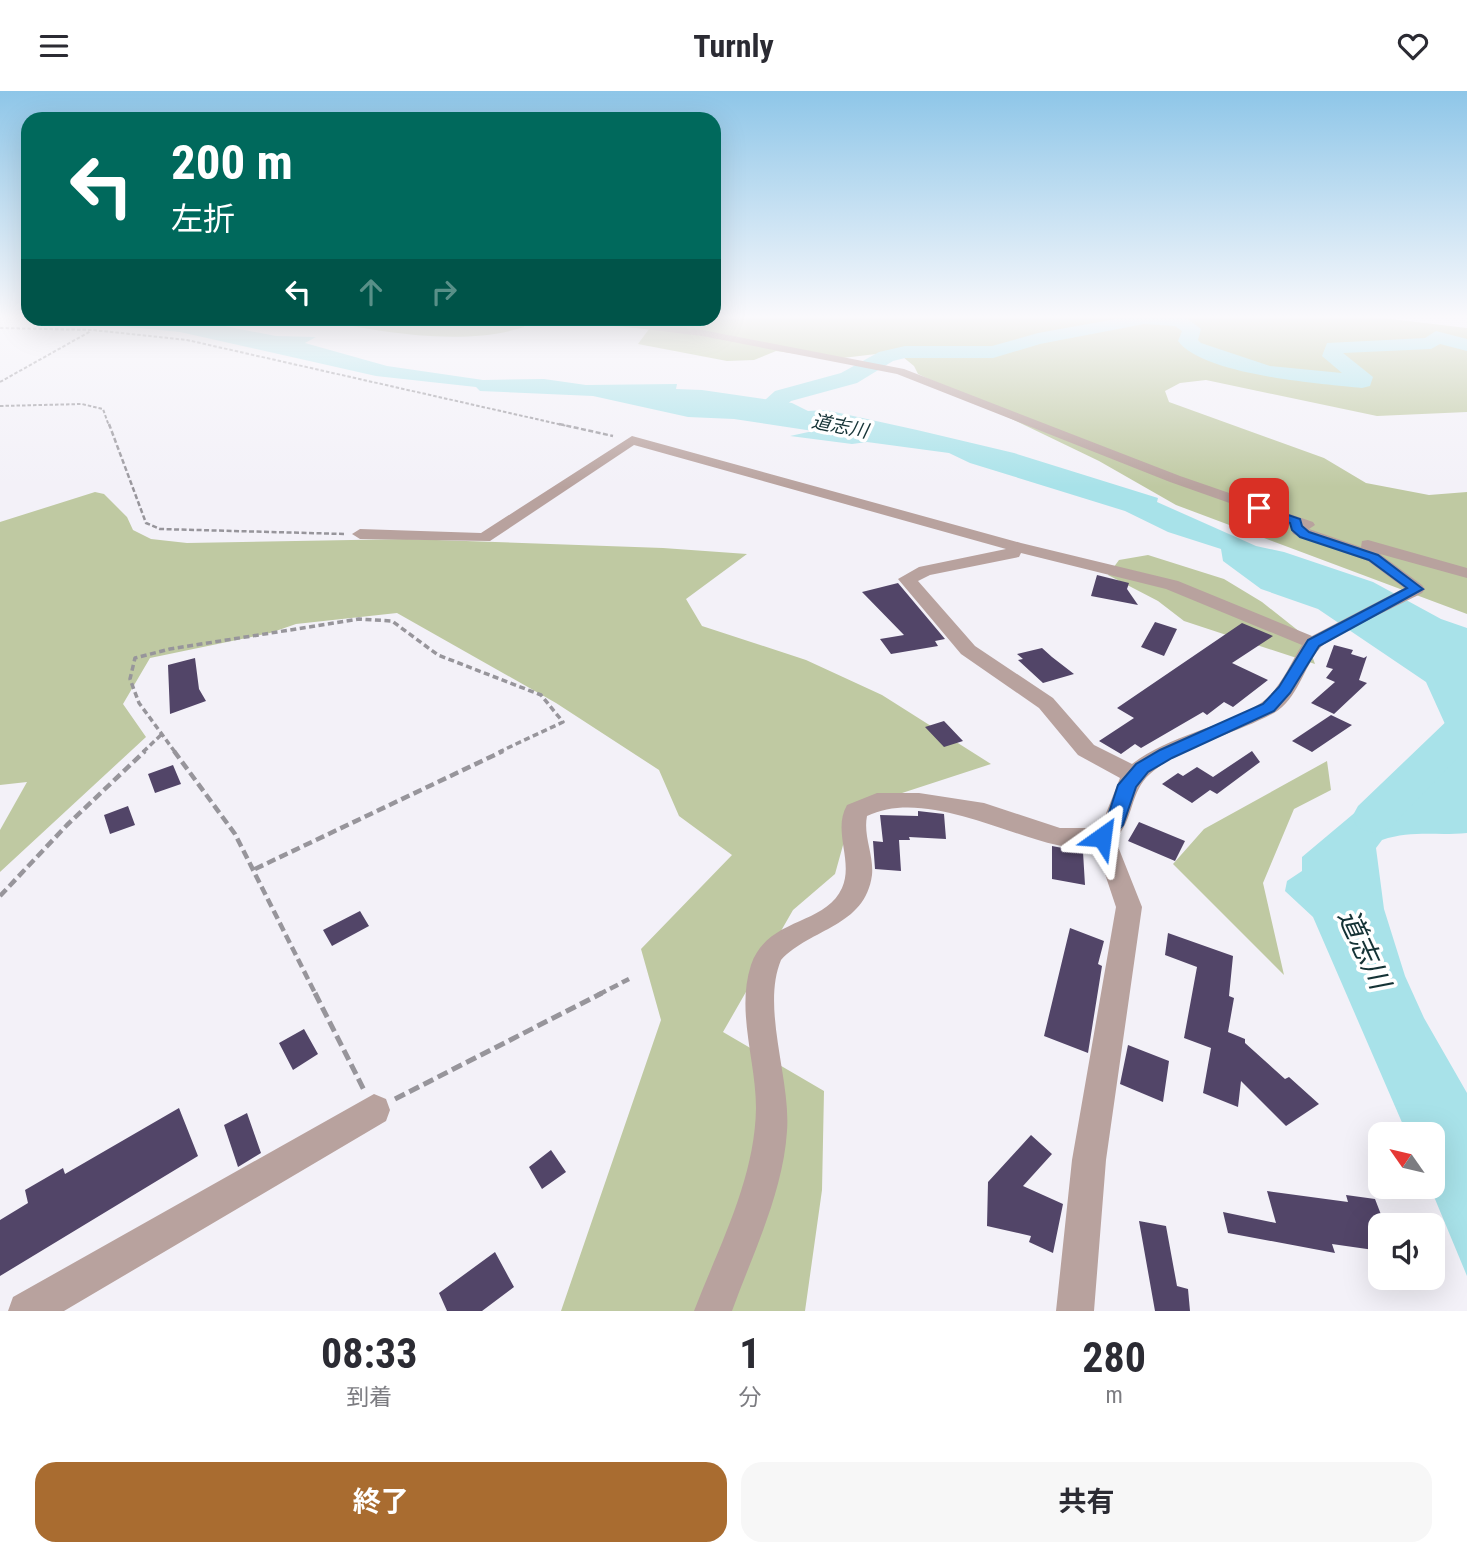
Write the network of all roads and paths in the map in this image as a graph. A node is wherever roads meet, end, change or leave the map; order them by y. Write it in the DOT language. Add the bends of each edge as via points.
graph roads {
  1 [pos="338,374"];
  2 [pos="908,374"];
  3 [pos="0,406"];
  4 [pos="632,440"];
  5 [pos="1296,521"];
  6 [pos="360,534"];
  7 [pos="1016,547"];
  8 [pos="1467,573"];
  9 [pos="1321,639"];
  10 [pos="162,734"];
  11 [pos="1134,775"];
  12 [pos="1102,837"];
  13 [pos="255,869"];
  14 [pos="0,896"];
  15 [pos="629,979"];
  16 [pos="374,1110"];
  17 [pos="26,1311"];
  18 [pos="713,1311"];
  19 [pos="1075,1311"];
  1 -- 4 [label="path"];
  2 -- 5 [label="street"];
  3 -- 6 [label="path" via="82,404 103,409 146,523 160,529"];
  4 -- 6 [label="street" via="484,538"];
  4 -- 7 [label="street"];
  5 -- 8 [label="street"];
  5 -- 9 [label="street" via="1305,535 1355,549 1386,564 1416,589"];
  7 -- 9 [label="street" via="1172,585"];
  7 -- 11 [label="street" via="1013,553 907,579 968,650 1046,703 1086,750"];
  9 -- 11 [label="street" via="1269,707 1166,754"];
  10 -- 13 [label="path"];
  10 -- 13 [label="path" via="134,691 130,679 135,658 359,619 392,621 438,655 541,695 563,722"];
  10 -- 14 [label="path"];
  11 -- 12 [label="street" via="1114,825"];
  12 -- 18 [label="street" via="1059,837 984,812 919,800 877,801 856,811 859,872 849,900 826,921 770,951 765,963 760,1014 770,1079 771,1137"];
  12 -- 19 [label="street" via="1129,907 1089,1160"];
  13 -- 16 [label="path"];
  15 -- 16 [label="path"];
  16 -- 17 [label="street"];
}
